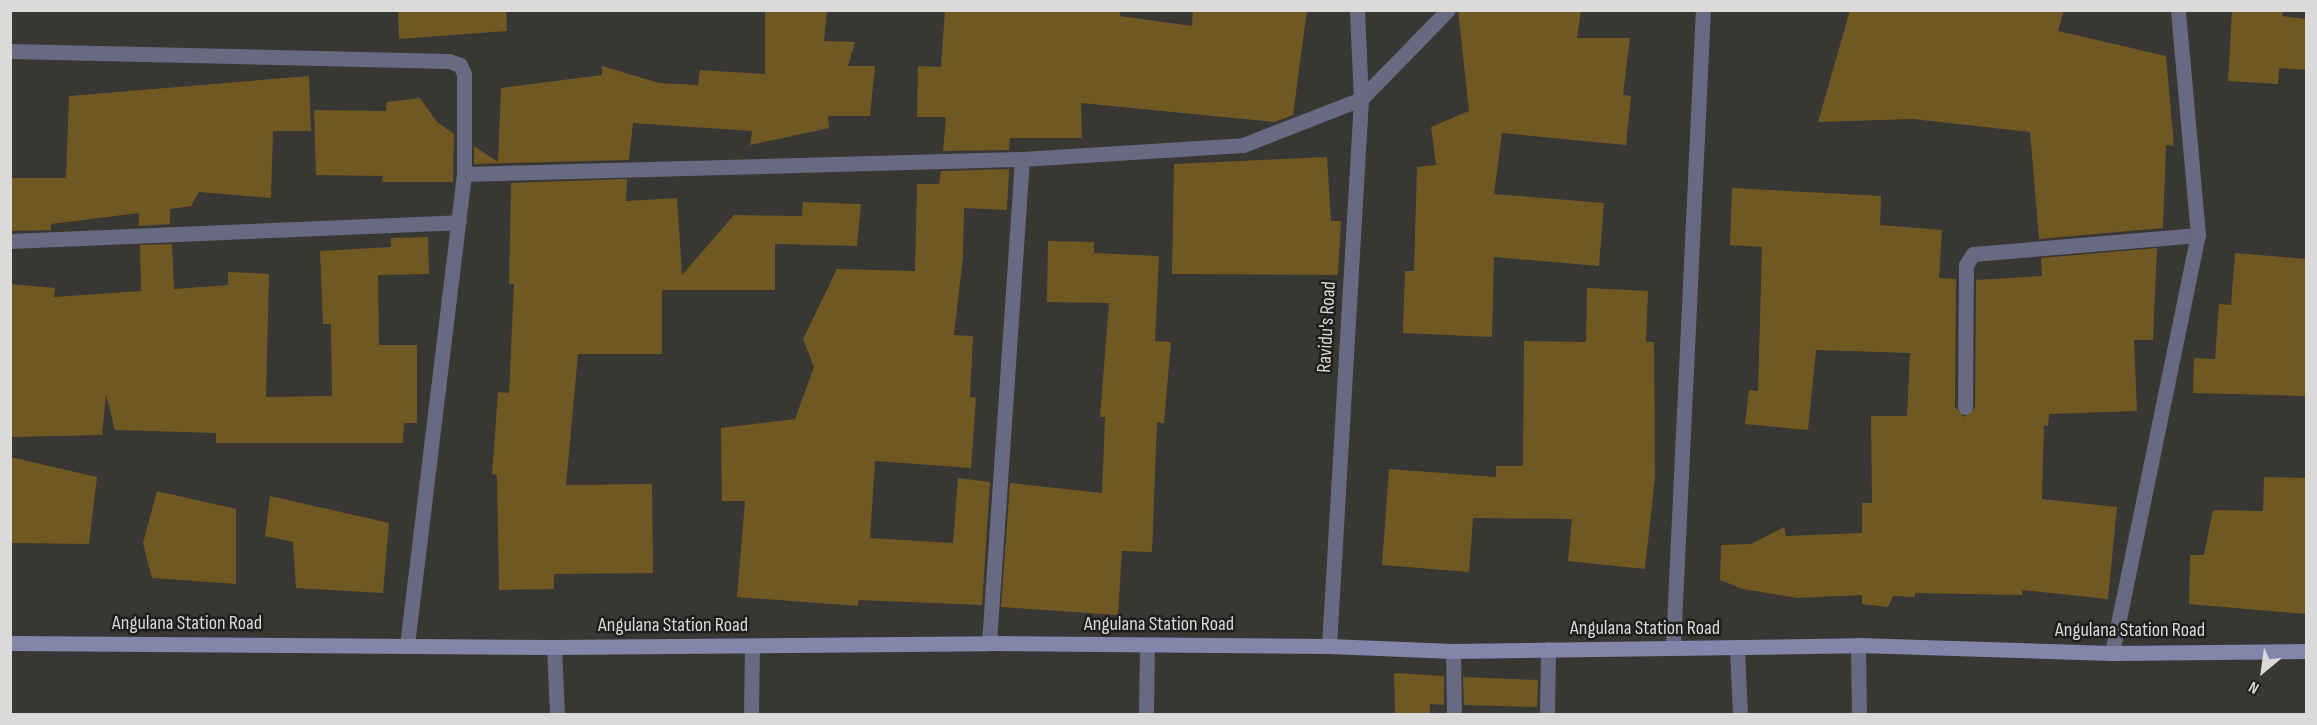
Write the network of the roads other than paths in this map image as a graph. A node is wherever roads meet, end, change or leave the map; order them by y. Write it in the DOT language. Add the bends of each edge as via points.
graph roads {
  1 [pos="1357,10"];
  2 [pos="1448,10"];
  3 [pos="1703,10"];
  4 [pos="2178,10"];
  5 [pos="10,51"];
  6 [pos="1361,99"];
  7 [pos="1022,159"];
  8 [pos="464,174"];
  9 [pos="459,222"];
  10 [pos="2198,235"];
  11 [pos="10,241"];
  12 [pos="1965,407"];
  13 [pos="10,643"];
  14 [pos="989,644"];
  15 [pos="1673,645"];
  16 [pos="1858,645"];
  17 [pos="407,646"];
  18 [pos="752,646"];
  19 [pos="1147,646"];
  20 [pos="1329,646"];
  21 [pos="554,647"];
  22 [pos="1548,649"];
  23 [pos="1737,650"];
  24 [pos="1453,651"];
  25 [pos="2307,651"];
  26 [pos="2112,653"];
  27 [pos="557,714"];
  28 [pos="751,714"];
  29 [pos="1146,714"];
  30 [pos="1454,714"];
  31 [pos="1547,714"];
  32 [pos="1740,714"];
  33 [pos="1859,714"];
  1 -- 6 [label="street, Ravidu's Road"];
  2 -- 6 [label="street"];
  3 -- 15 [label="street"];
  4 -- 10 [label="street"];
  5 -- 8 [label="street" via="450,60 460,65 464,74"];
  6 -- 7 [label="street" via="1243,145"];
  6 -- 20 [label="street, Ravidu's Road"];
  7 -- 8 [label="street"];
  7 -- 14 [label="street"];
  8 -- 9 [label="street"];
  9 -- 11 [label="street"];
  9 -- 17 [label="street"];
  10 -- 12 [label="street" via="1973,254 1966,265"];
  10 -- 26 [label="street"];
  13 -- 17 [label="street, Angulana Station Road"];
  14 -- 18 [label="street, Angulana Station Road"];
  14 -- 19 [label="street, Angulana Station Road"];
  15 -- 22 [label="street, Angulana Station Road"];
  15 -- 23 [label="street, Angulana Station Road"];
  16 -- 23 [label="street, Angulana Station Road"];
  16 -- 26 [label="street, Angulana Station Road"];
  16 -- 33 [label="street"];
  17 -- 21 [label="street, Angulana Station Road"];
  18 -- 21 [label="street, Angulana Station Road"];
  18 -- 28 [label="street"];
  19 -- 20 [label="street, Angulana Station Road"];
  19 -- 29 [label="street"];
  20 -- 24 [label="street, Angulana Station Road"];
  21 -- 27 [label="street"];
  22 -- 24 [label="street, Angulana Station Road"];
  22 -- 31 [label="street"];
  23 -- 32 [label="street"];
  24 -- 30 [label="street"];
  25 -- 26 [label="street, Angulana Station Road"];
}
